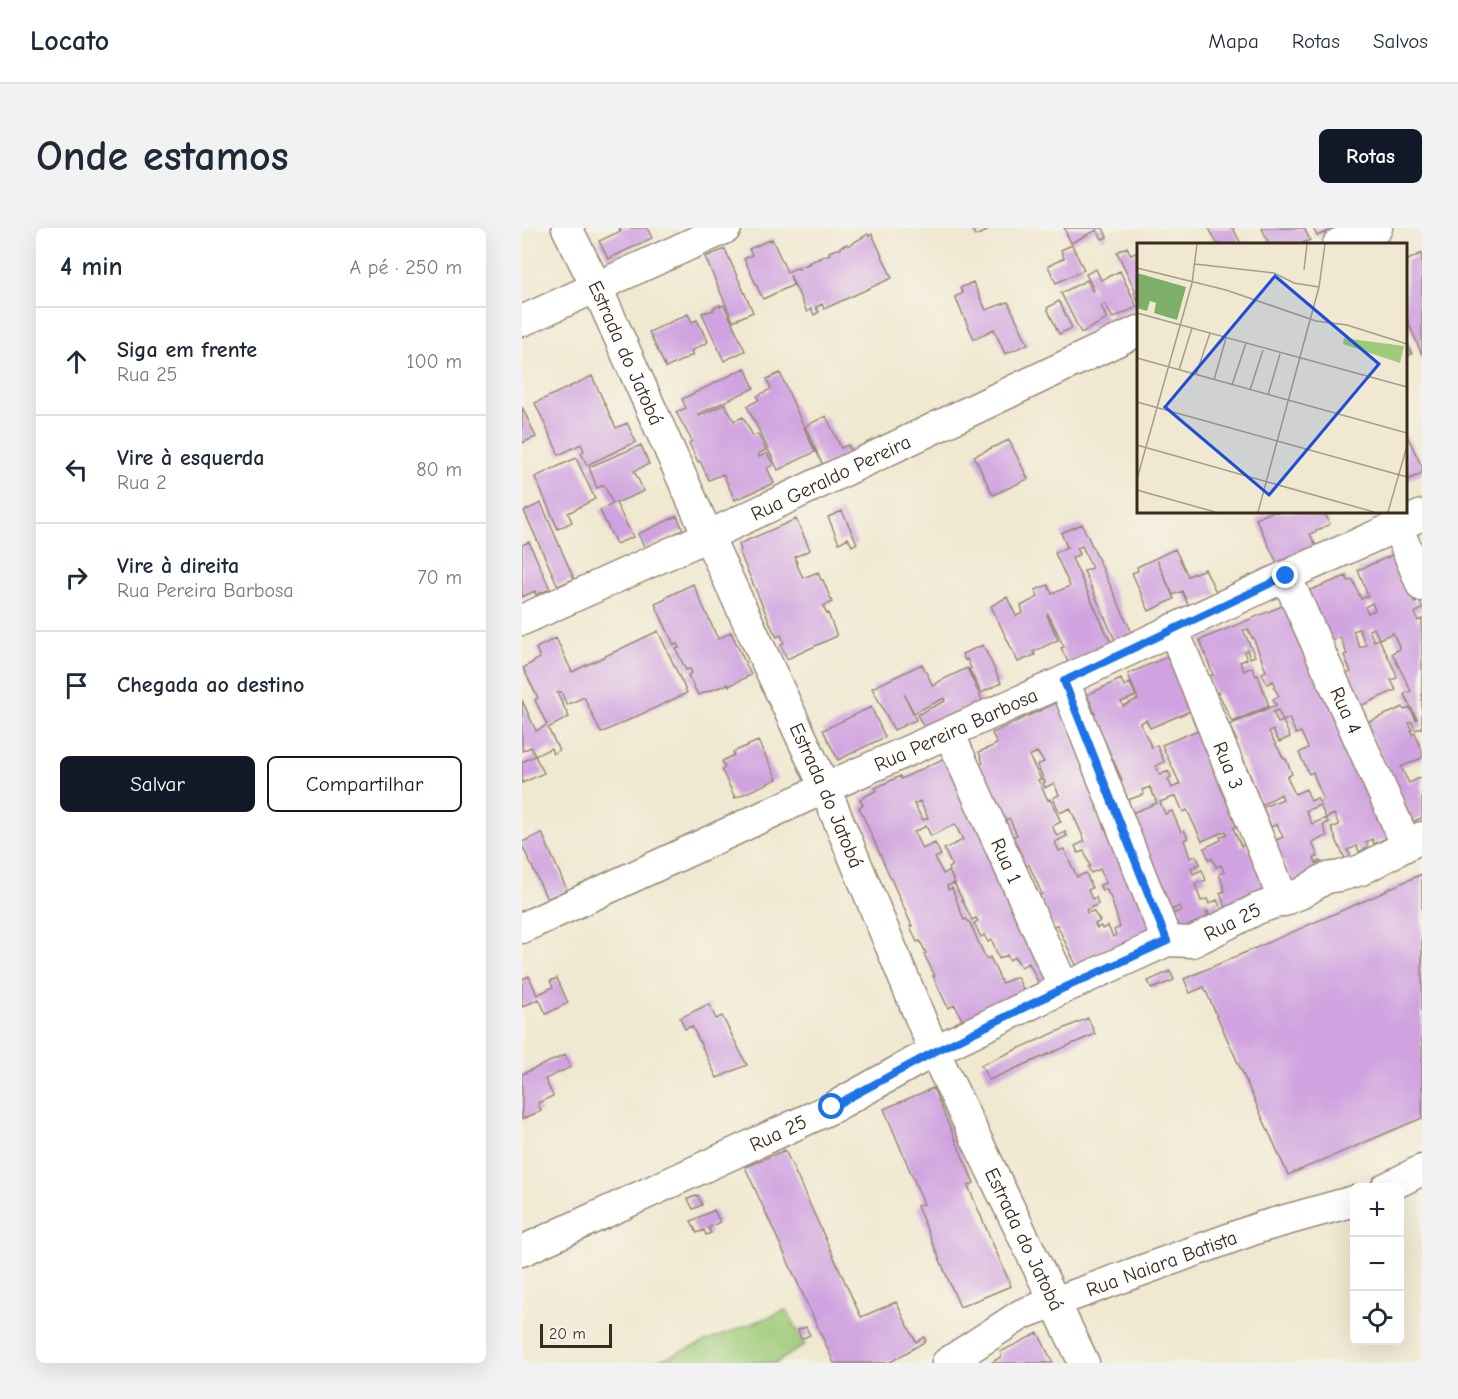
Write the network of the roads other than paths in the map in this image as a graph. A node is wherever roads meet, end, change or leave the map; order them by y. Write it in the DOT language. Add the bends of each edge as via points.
graph roads {
  1 [pos="567,228"];
  2 [pos="726,228"];
  3 [pos="1377,228"];
  4 [pos="1340,243"];
  5 [pos="597,288"];
  6 [pos="522,321"];
  7 [pos="1137,331"];
  8 [pos="1410,521"];
  9 [pos="708,536"];
  10 [pos="1286,576"];
  11 [pos="1422,586"];
  12 [pos="522,620"];
  13 [pos="1173,629"];
  14 [pos="1064,681"];
  15 [pos="949,733"];
  16 [pos="825,788"];
  17 [pos="1414,840"];
  18 [pos="1284,901"];
  19 [pos="522,928"];
  20 [pos="1167,941"];
  21 [pos="1064,988"];
  22 [pos="934,1052"];
  23 [pos="1422,1170"];
  24 [pos="1396,1183"];
  25 [pos="1350,1203"];
  26 [pos="522,1251"];
  27 [pos="1056,1303"];
  28 [pos="946,1363"];
  29 [pos="1084,1363"];
  1 -- 5 [label="street, Estrada do Jatobá"];
  2 -- 5 [label="street"];
  3 -- 4 [label="street"];
  5 -- 6 [label="street"];
  5 -- 9 [label="street, Estrada do Jatobá"];
  7 -- 9 [label="street, Rua Geraldo Pereira"];
  8 -- 10 [label="street, Rua Pereira Barbosa"];
  8 -- 11 [label="street"];
  9 -- 12 [label="street, Rua Geraldo Pereira"];
  9 -- 16 [label="street, Estrada do Jatobá"];
  10 -- 13 [label="street, Rua Pereira Barbosa"];
  10 -- 17 [label="street, Rua 4"];
  13 -- 14 [label="street, Rua Pereira Barbosa"];
  13 -- 18 [label="street, Rua 3"];
  14 -- 15 [label="street, Rua Pereira Barbosa"];
  14 -- 20 [label="street"];
  15 -- 16 [label="street, Rua Pereira Barbosa"];
  15 -- 21 [label="street, Rua 1"];
  16 -- 19 [label="street, Rua Pereira Barbosa"];
  16 -- 22 [label="street, Estrada do Jatobá"];
  17 -- 18 [label="street, Rua 25" via="1361,870 1326,878"];
  18 -- 20 [label="street, Rua 25" via="1257,909 1192,942"];
  20 -- 21 [label="street, Rua 25"];
  21 -- 22 [label="street, Rua 25"];
  22 -- 26 [label="street, Rua 25" via="832,1107"];
  22 -- 27 [label="street, Estrada do Jatobá"];
  23 -- 24 [label="street"];
  25 -- 27 [label="street, Rua Naiara Batista" via="1262,1227"];
  27 -- 28 [label="street, Rua Naiara Batista" via="1022,1314"];
  27 -- 29 [label="street, Estrada do Jatobá"];
}
